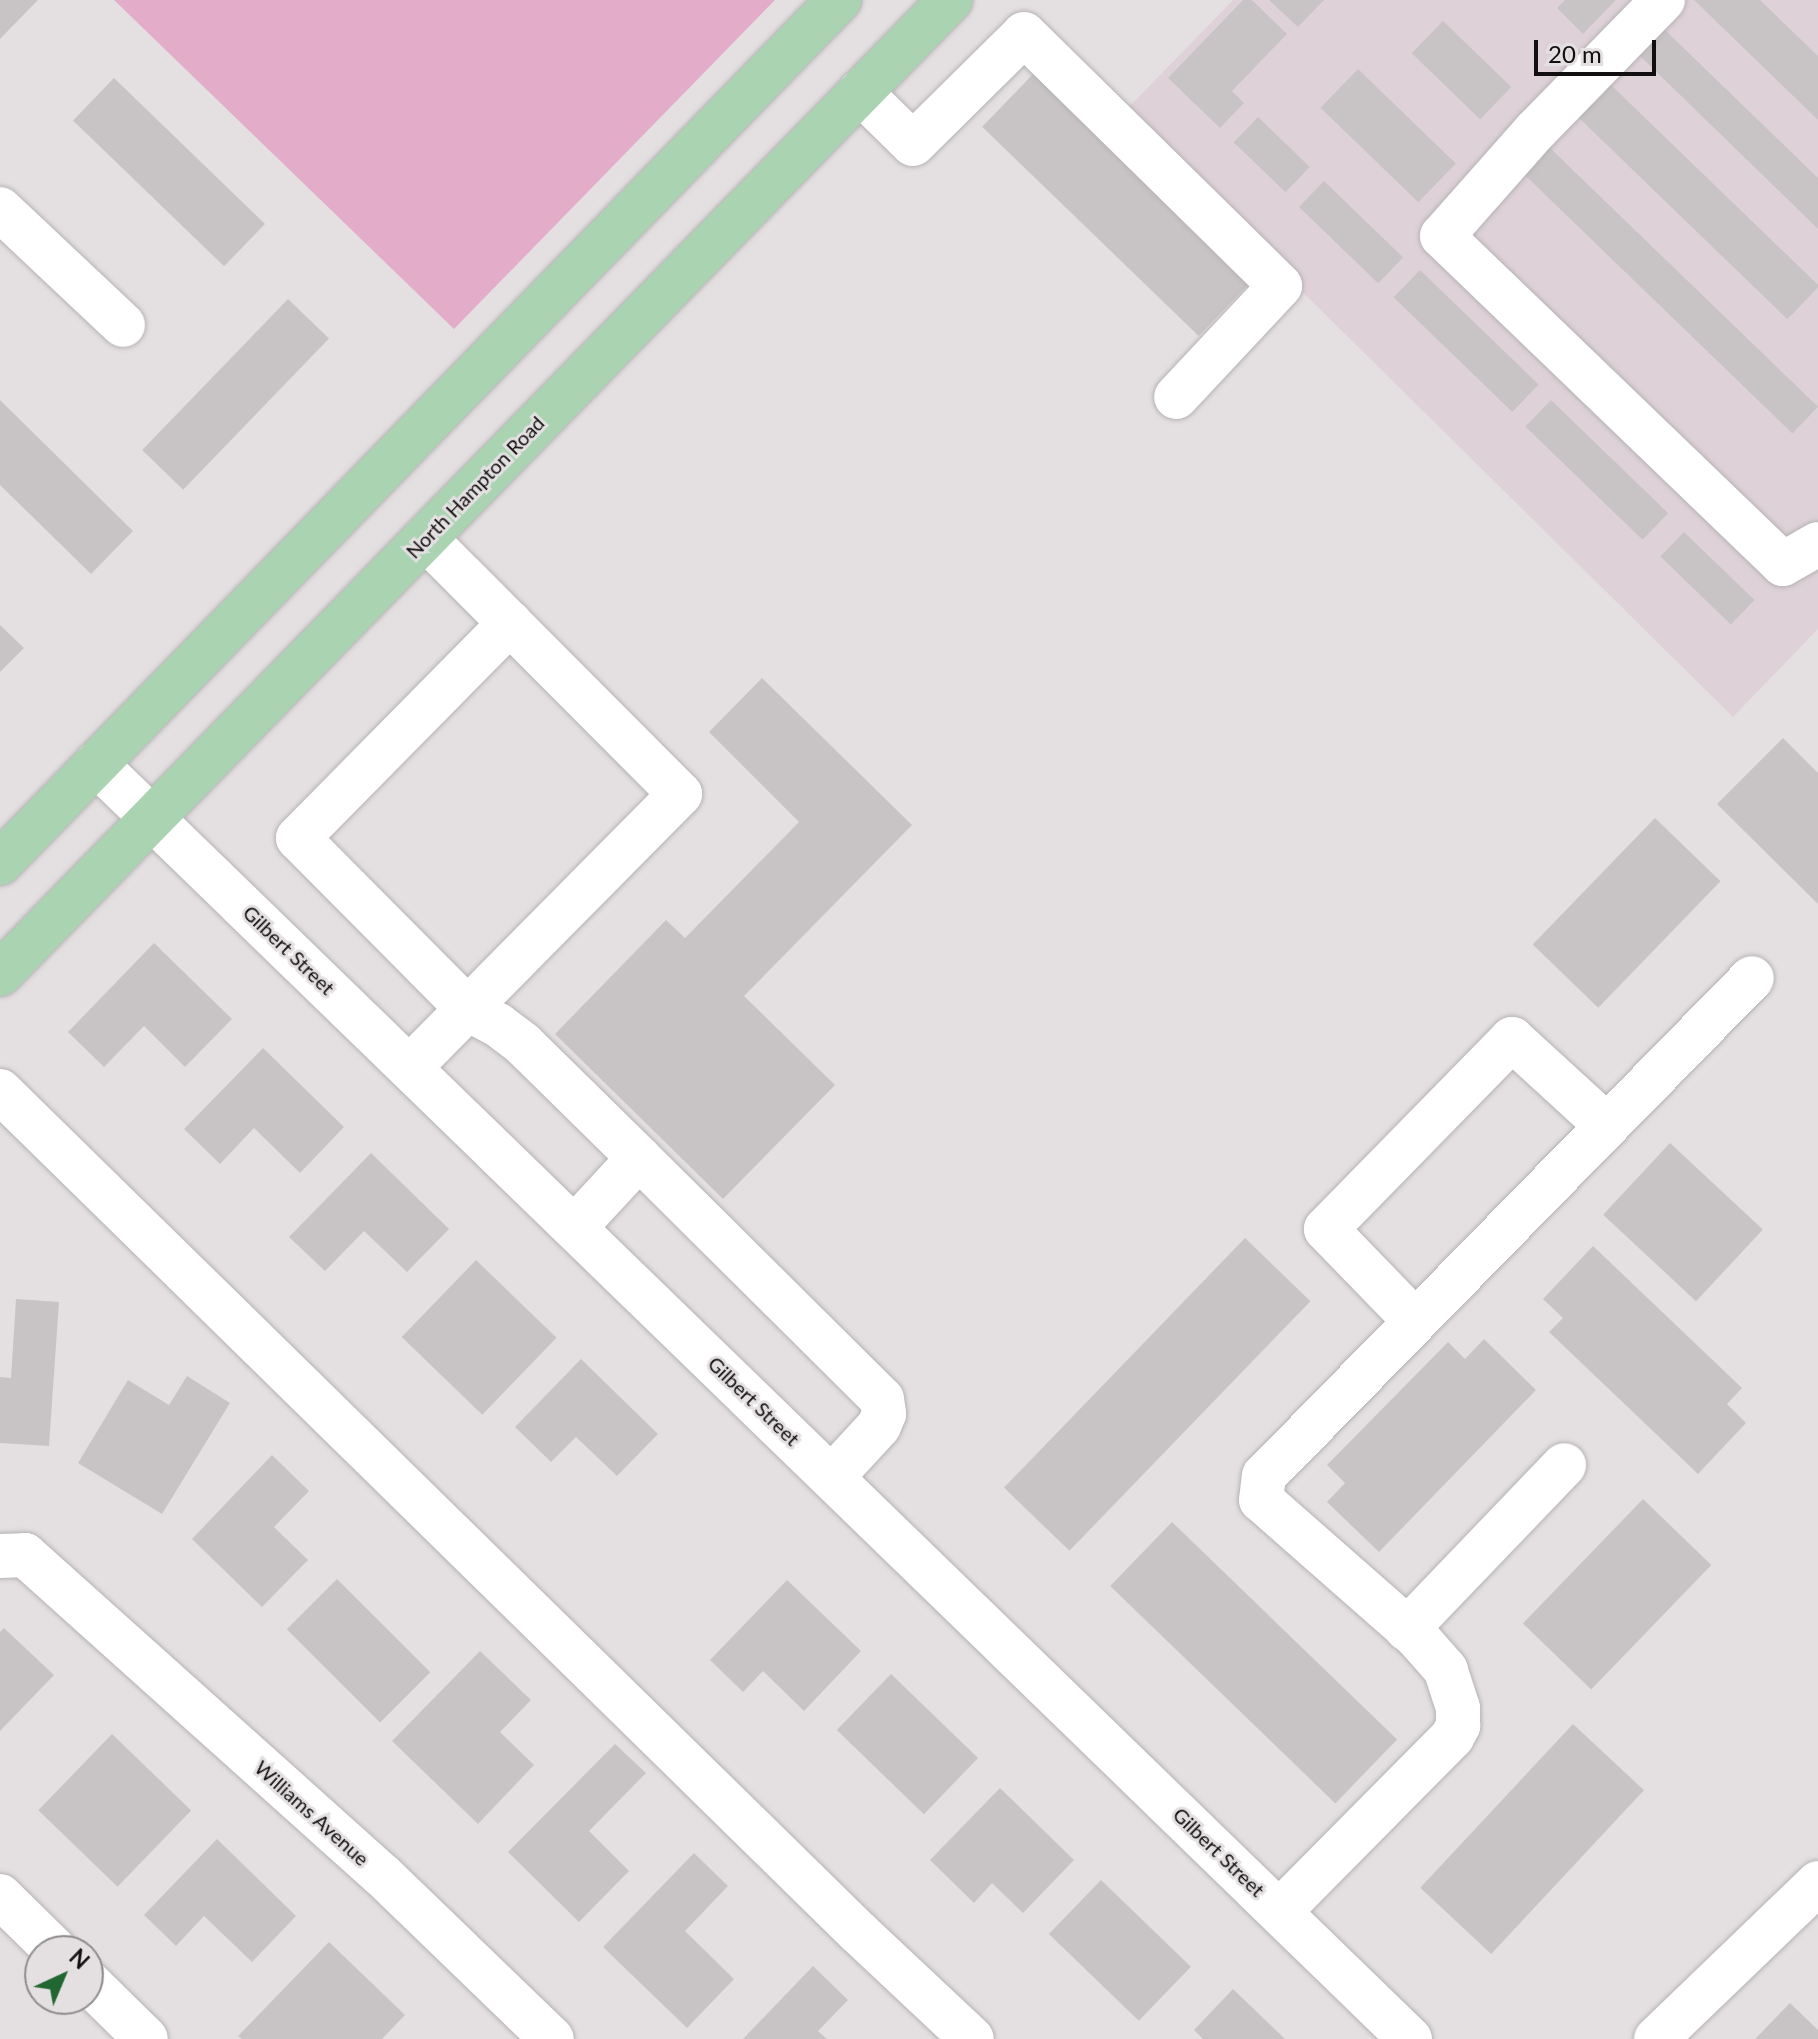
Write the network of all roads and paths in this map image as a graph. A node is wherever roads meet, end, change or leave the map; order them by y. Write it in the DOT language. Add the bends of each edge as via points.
graph roads {
  1 [pos="839,0"];
  2 [pos="950,0"];
  3 [pos="1663,0"];
  4 [pos="860,92"];
  5 [pos="0,209"];
  6 [pos="123,325"];
  7 [pos="1176,397"];
  8 [pos="425,538"];
  9 [pos="1818,544"];
  10 [pos="510,623"];
  11 [pos="96,764"];
  12 [pos="152,818"];
  13 [pos="0,863"];
  14 [pos="0,974"];
  15 [pos="1752,978"];
  16 [pos="468,1009"];
  17 [pos="410,1067"];
  18 [pos="0,1091"];
  19 [pos="1606,1125"];
  20 [pos="639,1158"];
  21 [pos="575,1227"];
  22 [pos="1415,1321"];
  23 [pos="1564,1465"];
  24 [pos="832,1477"];
  25 [pos="0,1556"];
  26 [pos="1407,1629"];
  27 [pos="1818,1883"];
  28 [pos="0,1896"];
  29 [pos="1280,1911"];
  30 [pos="40,1935"];
  31 [pos="104,1998"];
  32 [pos="146,2039"];
  33 [pos="552,2039"];
  34 [pos="972,2039"];
  35 [pos="1410,2039"];
  36 [pos="1656,2039"];
  1 -- 11 [label="main road"];
  2 -- 4 [label="main road, North Hampton Road"];
  3 -- 9 [label="street" via="1442,236 1783,564"];
  4 -- 7 [label="street" via="913,144 1024,34 1280,286"];
  4 -- 8 [label="main road, North Hampton Road"];
  5 -- 6 [label="street"];
  8 -- 10 [label="street"];
  8 -- 12 [label="main road, North Hampton Road"];
  10 -- 16 [label="street" via="680,794"];
  10 -- 16 [label="street" via="298,838"];
  11 -- 12 [label="street, Gilbert Street"];
  11 -- 13 [label="main road"];
  12 -- 14 [label="main road, North Hampton Road"];
  12 -- 17 [label="street, Gilbert Street"];
  15 -- 19 [label="street"];
  16 -- 17 [label="street"];
  16 -- 20 [label="street" via="523,1044"];
  17 -- 21 [label="street, Gilbert Street"];
  18 -- 34 [label="street"];
  19 -- 22 [label="street"];
  19 -- 22 [label="street" via="1512,1039 1326,1229"];
  20 -- 21 [label="street"];
  20 -- 24 [label="street" via="882,1399 879,1426"];
  21 -- 24 [label="street, Gilbert Street"];
  22 -- 26 [label="street" via="1264,1476 1260,1489 1261,1500"];
  23 -- 26 [label="street"];
  24 -- 29 [label="street, Gilbert Street"];
  25 -- 33 [label="street, Williams Avenue" via="25,1555 382,1875"];
  26 -- 29 [label="street" via="1446,1670 1455,1690 1458,1726"];
  27 -- 36 [label="street"];
  28 -- 30 [label="street"];
  29 -- 35 [label="street, Gilbert Street"];
  31 -- 32 [label="street"];
}
